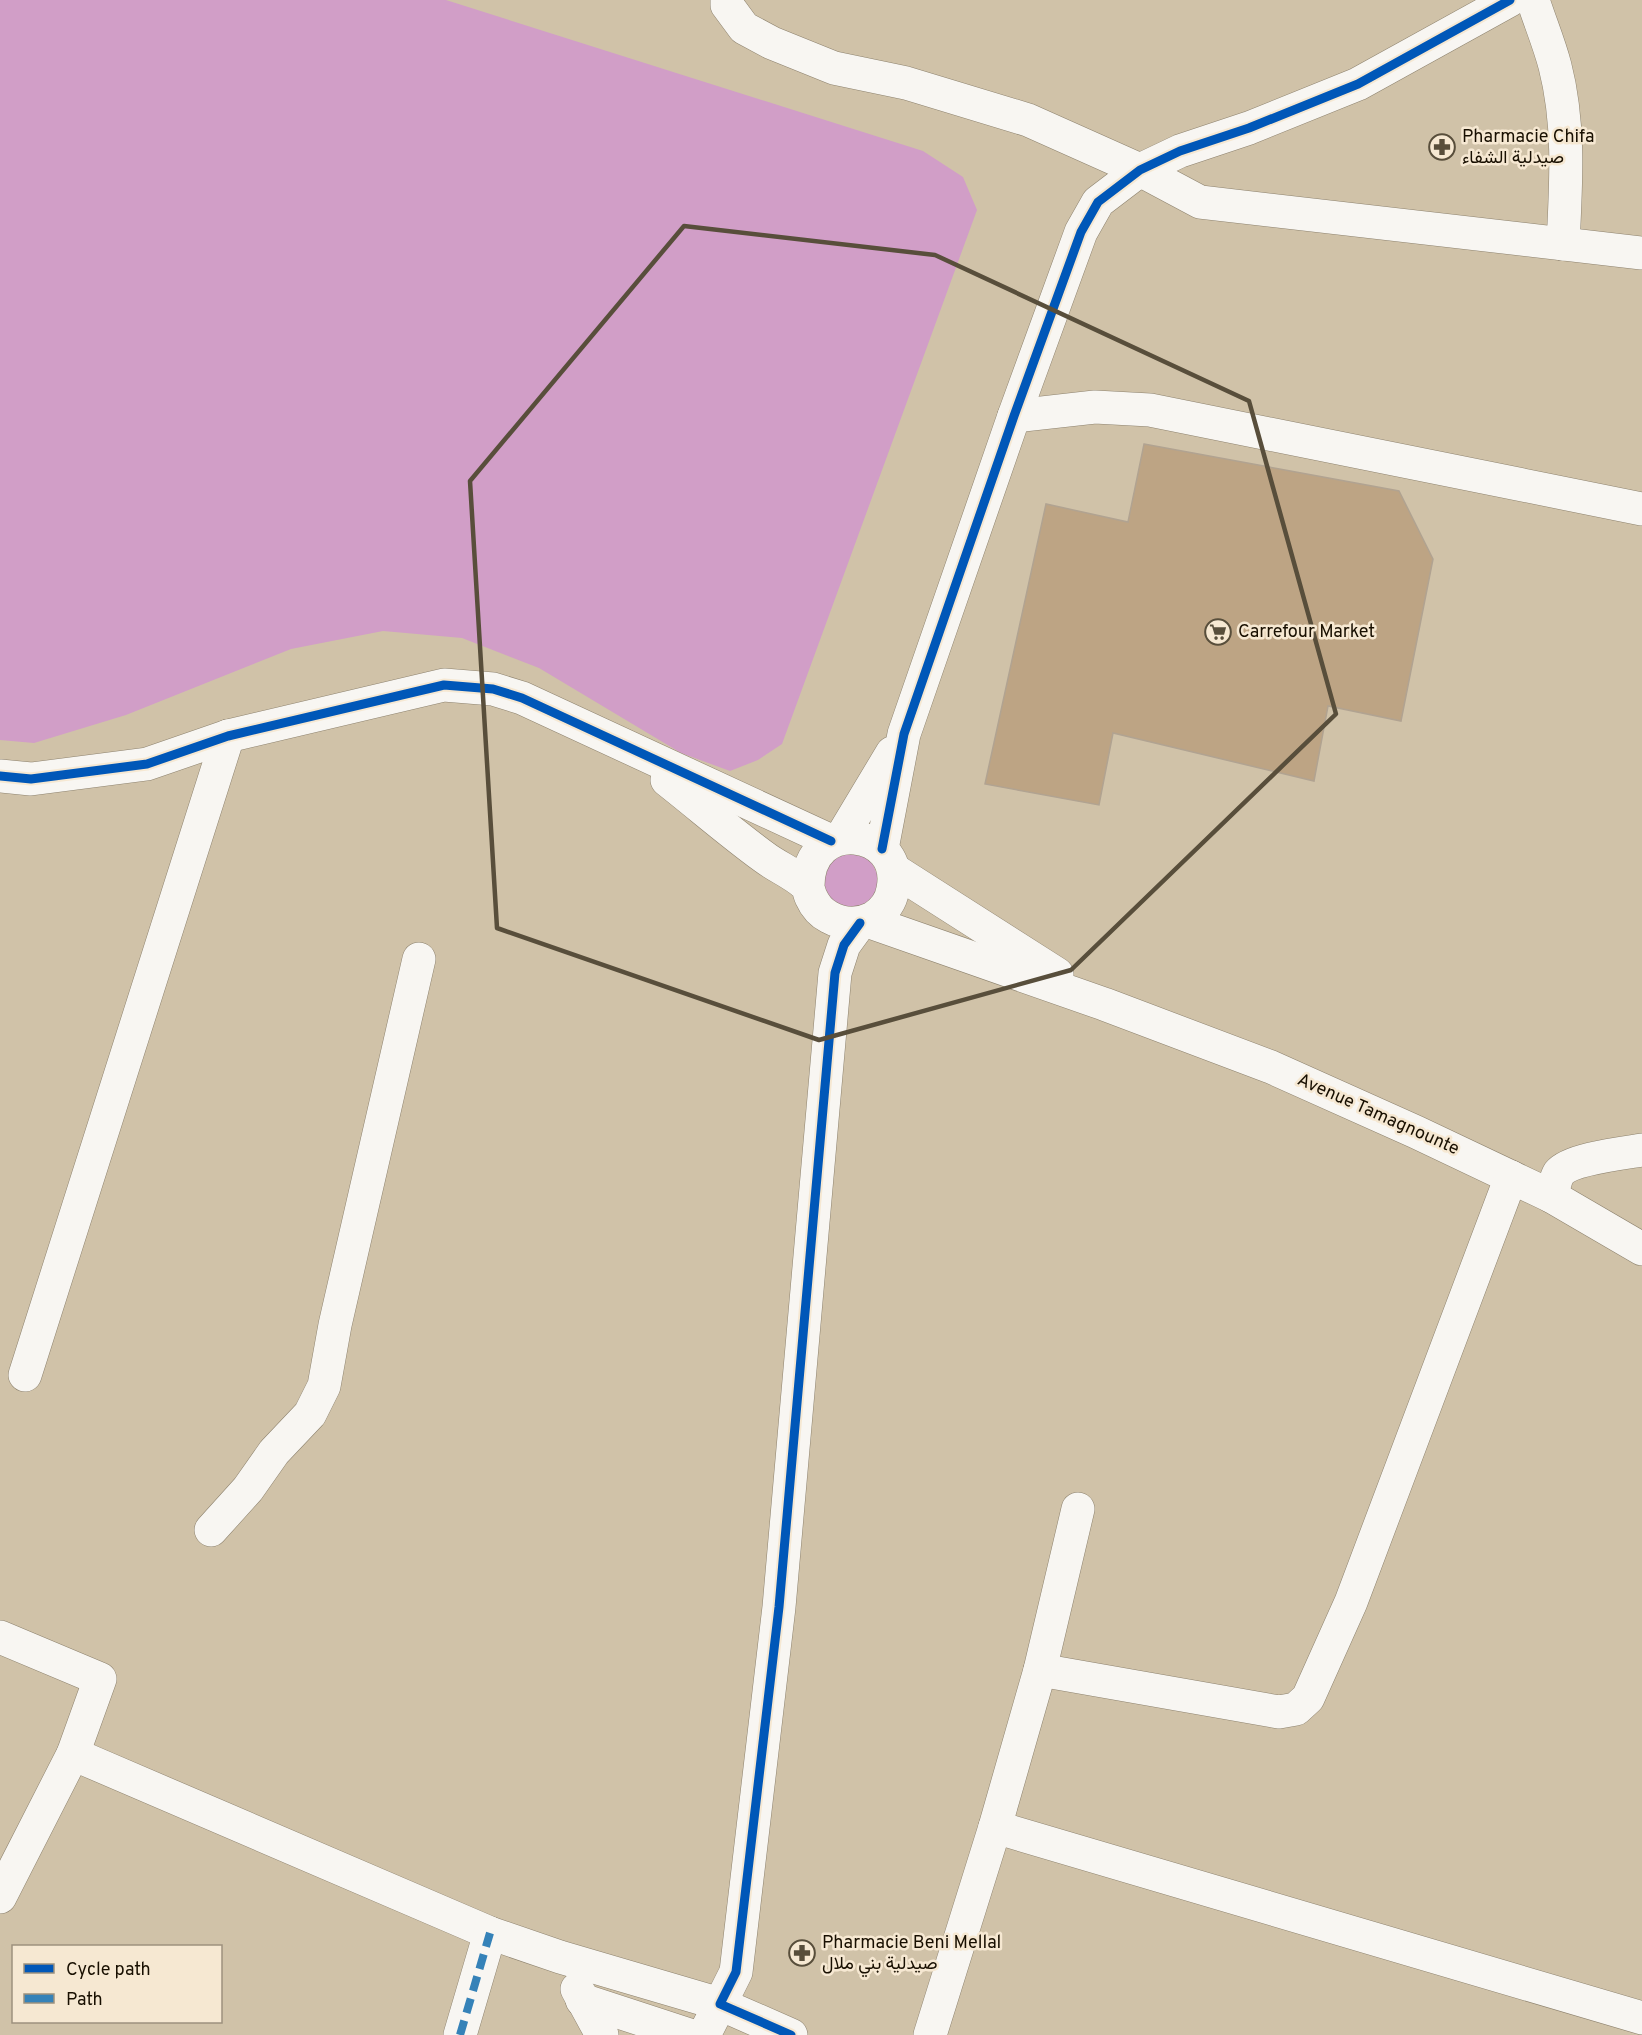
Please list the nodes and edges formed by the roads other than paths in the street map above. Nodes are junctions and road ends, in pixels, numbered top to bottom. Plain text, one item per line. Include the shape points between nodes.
1 (727, 0) edge
2 (1510, 0) edge
3 (1533, 0) edge
4 (1140, 170) junction
5 (1563, 244) junction
6 (1642, 253) edge
7 (1014, 416) junction
8 (1642, 509) edge
9 (904, 734) junction
10 (228, 736) junction
11 (628, 749) junction
12 (0, 776) edge
13 (836, 840) junction
14 (888, 860) junction
15 (816, 900) junction
16 (863, 922) junction
17 (419, 959) dead end
18 (835, 973) junction
19 (1104, 1004) junction
20 (1642, 1150) edge
21 (1511, 1177) junction
22 (1551, 1196) junction
23 (1642, 1249) edge
24 (25, 1375) dead end
25 (1078, 1509) dead end
26 (210, 1530) dead end
27 (0, 1637) edge
28 (1040, 1670) junction
29 (73, 1754) junction
30 (995, 1827) junction
31 (0, 1897) edge
32 (490, 1933) junction
33 (560, 1957) junction
34 (582, 2000) junction
35 (720, 2004) junction
36 (1642, 2018) edge
37 (460, 2035) edge
38 (602, 2035) edge
39 (688, 2035) edge
40 (704, 2035) edge
41 (791, 2035) edge
42 (930, 2035) edge

1 - 4 street via 744,28 772,43 834,68 906,83 1028,120
2 - 4 street via 1358,84
3 - 5 street via 1555,66 1565,126
4 - 5 street via 1200,202
4 - 7 street via 1098,202 1080,232
5 - 6 street
7 - 8 street via 1095,407 1150,410
7 - 9 street
9 - 13 street
9 - 14 street
10 - 11 street via 444,685 493,689 522,698
10 - 12 street via 147,764 31,779
10 - 24 street
11 - 13 street
11 - 15 street
13 - 14 street via 863,839
13 - 15 street via 816,855 810,865
14 - 16 street via 895,882 892,895 878,915
14 - 19 street, Avenue Tamagnounte
15 - 16 street via 835,921
15 - 18 street
16 - 18 street via 844,945
16 - 19 street, Avenue Tamagnounte
17 - 26 street via 324,1386 310,1414
18 - 35 street via 779,1607 736,1972
19 - 21 street, Avenue Tamagnounte via 1271,1067
20 - 22 street via 1571,1166 1560,1173
21 - 22 street, Avenue Tamagnounte
21 - 28 street via 1351,1602 1308,1698 1296,1709 1279,1712
22 - 23 street, Avenue Tamagnounte
25 - 28 street
27 - 29 street via 100,1679
28 - 30 street
29 - 31 street
29 - 32 street
30 - 36 street
30 - 42 street
32 - 33 street
32 - 37 street
33 - 34 street
33 - 35 street
34 - 38 street
34 - 39 street
35 - 40 street
35 - 41 street

